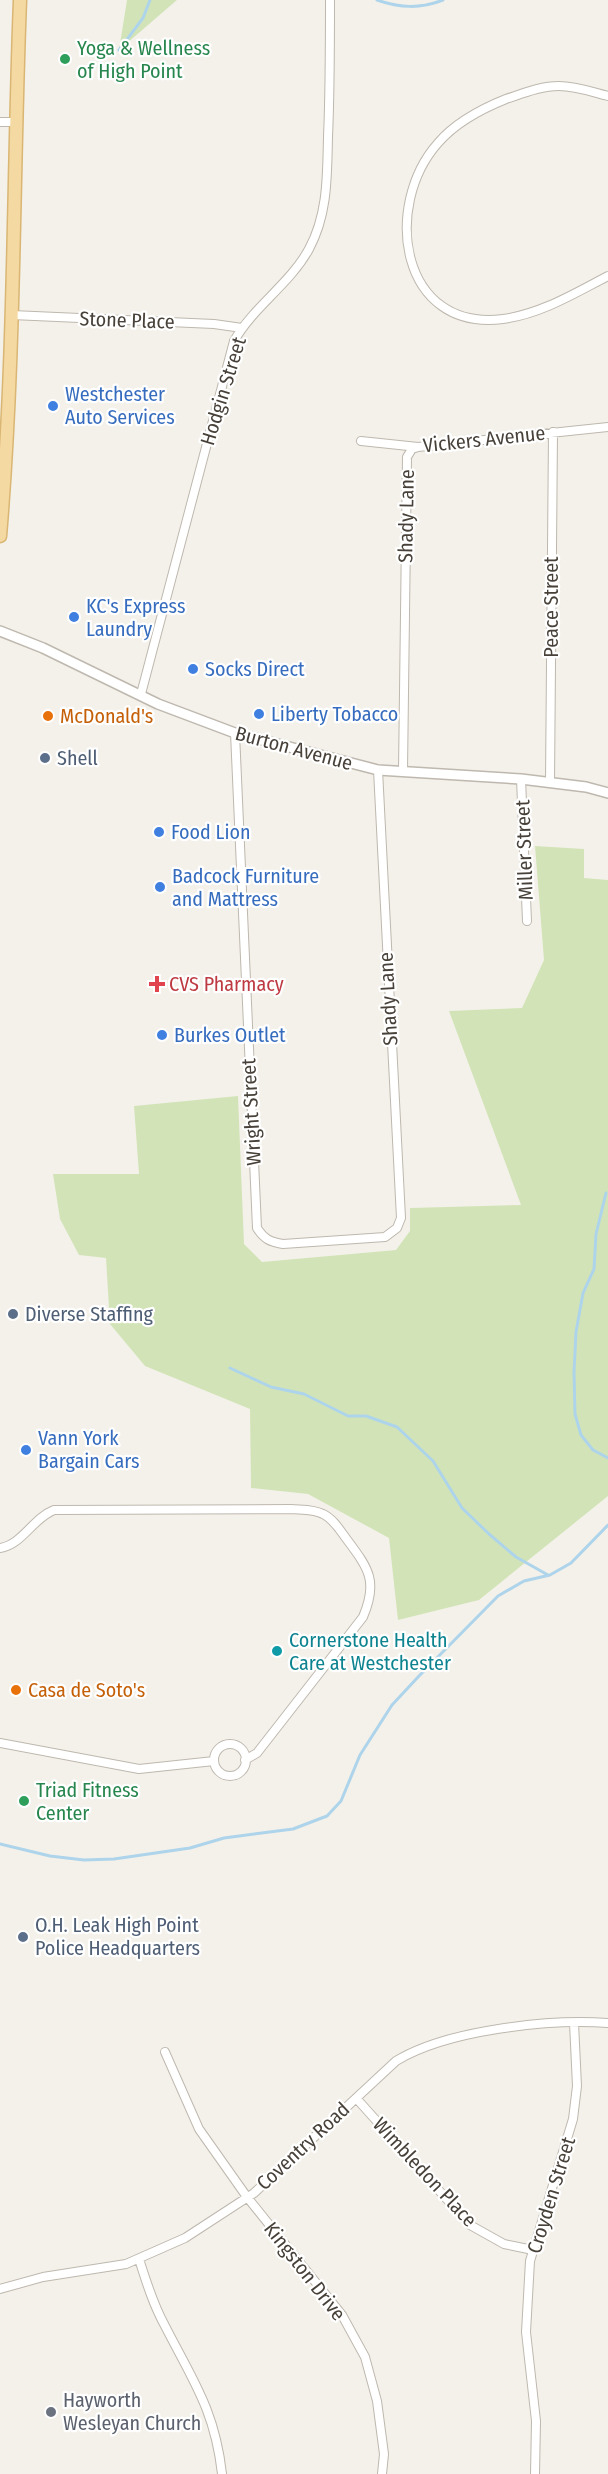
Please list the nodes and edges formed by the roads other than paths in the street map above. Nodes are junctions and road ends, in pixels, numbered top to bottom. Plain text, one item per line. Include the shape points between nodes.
1 (20, 0) edge
2 (330, 0) edge
3 (608, 96) edge
4 (0, 122) edge
5 (15, 122) junction
6 (608, 276) edge
7 (12, 315) junction
8 (242, 328) junction
9 (608, 427) edge
10 (553, 432) junction
11 (361, 441) dead end
12 (418, 447) junction
13 (0, 536) edge
14 (0, 631) edge
15 (141, 694) junction
16 (235, 734) junction
17 (378, 770) junction
18 (403, 771) junction
19 (521, 779) junction
20 (550, 782) junction
21 (608, 793) edge
22 (527, 921) dead end
23 (397, 1228) joint
24 (0, 1548) edge
25 (0, 1743) edge
26 (245, 1760) junction
27 (214, 1761) junction
28 (574, 2023) junction
29 (608, 2023) edge
30 (165, 2052) dead end
31 (356, 2098) junction
32 (247, 2197) junction
33 (533, 2250) junction
34 (139, 2259) junction
35 (0, 2289) edge
36 (222, 2474) edge
37 (382, 2474) edge
38 (535, 2474) edge

1 - 5 main road
2 - 8 street, Hodgin Street via 323,213 300,262
3 - 6 street via 574,87 545,87 494,104 469,118 437,144 416,177 405,234 421,284 444,307 461,314 503,319 557,303
4 - 5 street
5 - 7 main road
7 - 8 street, Stone Place
7 - 13 main road
8 - 15 street, Hodgin Street via 229,359
9 - 10 street, Vickers Avenue
10 - 12 street, Vickers Avenue
10 - 20 street, Peace Street
11 - 12 street, Vickers Avenue
12 - 18 street, Shady Lane via 407,457
14 - 15 street, Burton Avenue
15 - 16 street, Burton Avenue
16 - 17 street, Burton Avenue
16 - 23 street, Wright Street via 257,1228 263,1237 283,1244 385,1237
17 - 18 street, Burton Avenue
17 - 23 street, Shady Lane via 400,1218
18 - 19 street, Burton Avenue
19 - 20 street, Burton Avenue
19 - 22 street, Miller Street
20 - 21 street, Burton Avenue
24 - 26 street via 9,1547 54,1510 291,1509 326,1515 367,1569 370,1601 363,1617 274,1733 257,1753
25 - 27 street via 139,1769
26 - 27 street via 242,1770 233,1775 222,1773
26 - 27 street via 239,1747 229,1744 216,1751
28 - 29 street, Coventry Road
28 - 31 street, Coventry Road via 491,2031 436,2042 396,2061
28 - 33 street, Croyden Street via 577,2086 573,2119
30 - 32 street, Kingston Drive via 199,2129
31 - 32 street, Coventry Road
31 - 33 street, Wimbledon Place via 470,2225 504,2244
32 - 34 street, Coventry Road via 185,2238
32 - 37 street, Kingston Drive via 342,2315 365,2357 377,2401 384,2454
33 - 38 street, Croyden Street via 526,2332 536,2421
34 - 35 street, Coventry Road
34 - 36 street via 163,2323 203,2395

